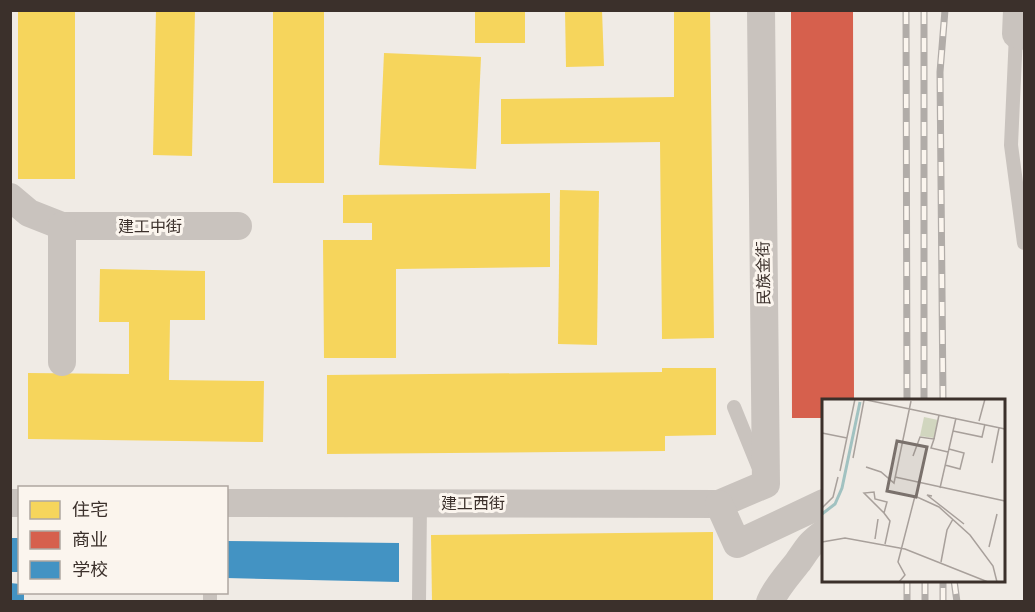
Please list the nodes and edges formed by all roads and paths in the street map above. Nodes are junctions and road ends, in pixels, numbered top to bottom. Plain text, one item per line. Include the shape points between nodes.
1 (761, 10) edge
2 (1019, 27) edge
3 (10, 197) edge
4 (62, 226) junction
5 (238, 226) dead end
6 (1024, 243) edge
7 (62, 362) dead end
8 (734, 407) dead end
9 (766, 484) junction
10 (228, 503) edge
11 (420, 503) junction
12 (718, 504) junction
13 (822, 504) edge
14 (822, 535) edge
15 (419, 602) edge
16 (770, 602) edge

1 - 9 street, 民族金街
2 - 6 lane via 1011,145
3 - 4 street, 建工中街 via 29,213
4 - 5 street, 建工中街
4 - 7 street
8 - 9 lane
9 - 12 street
10 - 11 street, 建工西街
11 - 12 street, 建工西街
11 - 15 lane
12 - 13 street via 737,544
14 - 16 street via 810,543

